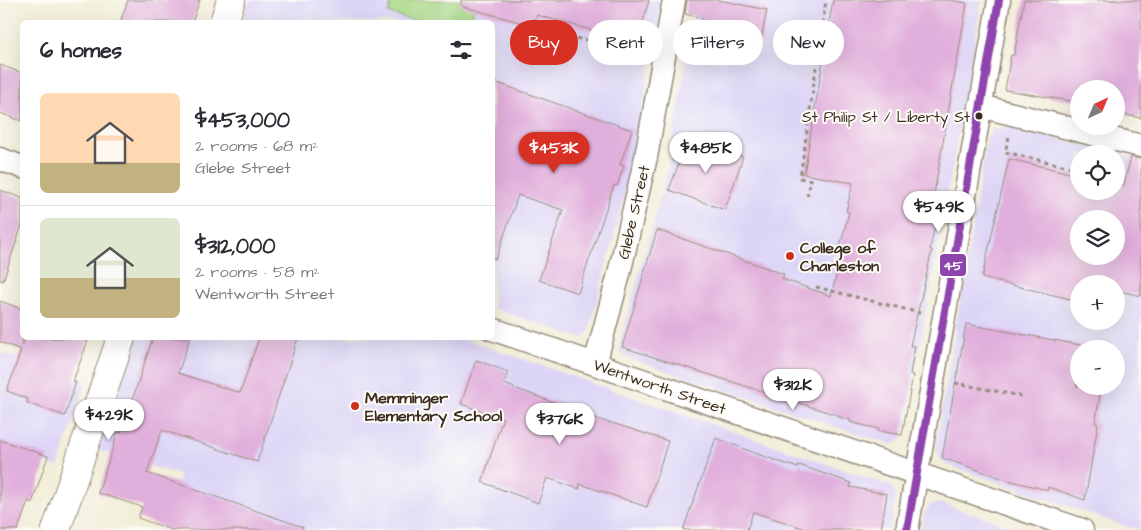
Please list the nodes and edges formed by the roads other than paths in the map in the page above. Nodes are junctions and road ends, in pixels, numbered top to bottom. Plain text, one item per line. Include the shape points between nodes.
1 (231, 0) edge
2 (674, 0) edge
3 (999, 0) edge
4 (225, 20) edge
5 (980, 106) junction
6 (1141, 146) edge
7 (0, 159) edge
8 (20, 166) edge
9 (495, 330) edge
10 (120, 340) edge
11 (595, 364) junction
12 (916, 473) junction
13 (56, 530) edge
14 (907, 530) edge
15 (1082, 530) edge

1 - 4 street
2 - 11 street, Glebe Street via 646,157
3 - 5 street
5 - 6 street
5 - 12 street
7 - 8 street
9 - 11 street, Wentworth Street
10 - 13 street
11 - 12 street, Wentworth Street
12 - 14 street
12 - 15 street, Wentworth Street

